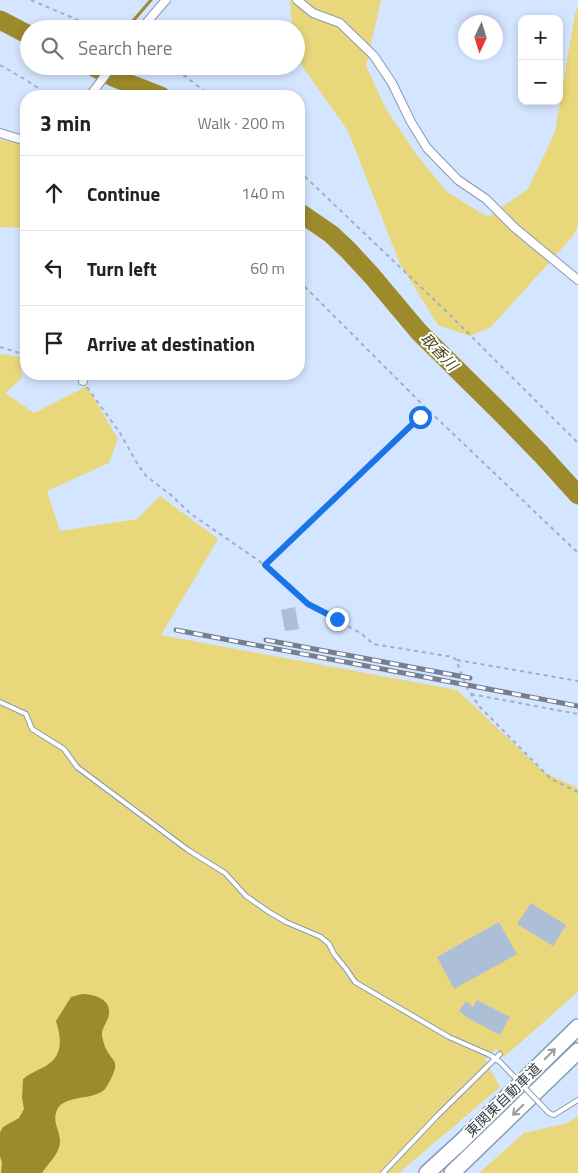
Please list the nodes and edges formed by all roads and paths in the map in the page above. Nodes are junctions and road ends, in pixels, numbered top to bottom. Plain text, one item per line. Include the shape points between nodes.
1 (31, 0) edge
2 (166, 0) edge
3 (297, 0) edge
4 (78, 20) edge
5 (149, 20) edge
6 (0, 65) edge
7 (105, 75) edge
8 (183, 75) edge
9 (41, 90) edge
10 (94, 90) edge
11 (204, 90) edge
12 (0, 132) edge
13 (20, 140) edge
14 (305, 178) edge
15 (578, 280) edge
16 (305, 287) edge
17 (0, 346) edge
18 (20, 353) edge
19 (86, 380) edge
20 (420, 417) dead end
21 (578, 443) edge
22 (578, 553) edge
23 (265, 565) junction
24 (456, 660) junction
25 (578, 681) edge
26 (471, 694) junction
27 (0, 702) edge
28 (578, 714) edge
29 (578, 792) edge
30 (578, 1027) edge
31 (578, 1052) edge
32 (500, 1054) dead end
33 (495, 1058) junction
34 (578, 1100) edge
35 (383, 1173) edge
36 (427, 1173) edge
37 (452, 1173) edge

1 - 4 path
2 - 5 street
3 - 15 street via 313,13 340,23 374,56 427,148 458,180 486,199 515,228
6 - 9 path
7 - 10 street
8 - 11 path
12 - 13 street
14 - 21 path via 446,311
16 - 22 path
17 - 18 path
19 - 23 path via 146,476 191,514
20 - 23 path
23 - 24 path via 308,604 362,634 373,644 453,656
24 - 25 path
24 - 26 path
26 - 28 path
26 - 29 path via 550,779
27 - 33 lane via 26,714 32,730 64,749 77,767 224,873 246,896 286,922 321,937 355,982 449,1037
36 -> 30 highway, 東関東自動車道
31 -> 37 highway, 東関東自動車道
32 - 33 lane
33 - 34 lane, bridge via 551,1114
33 - 35 lane

